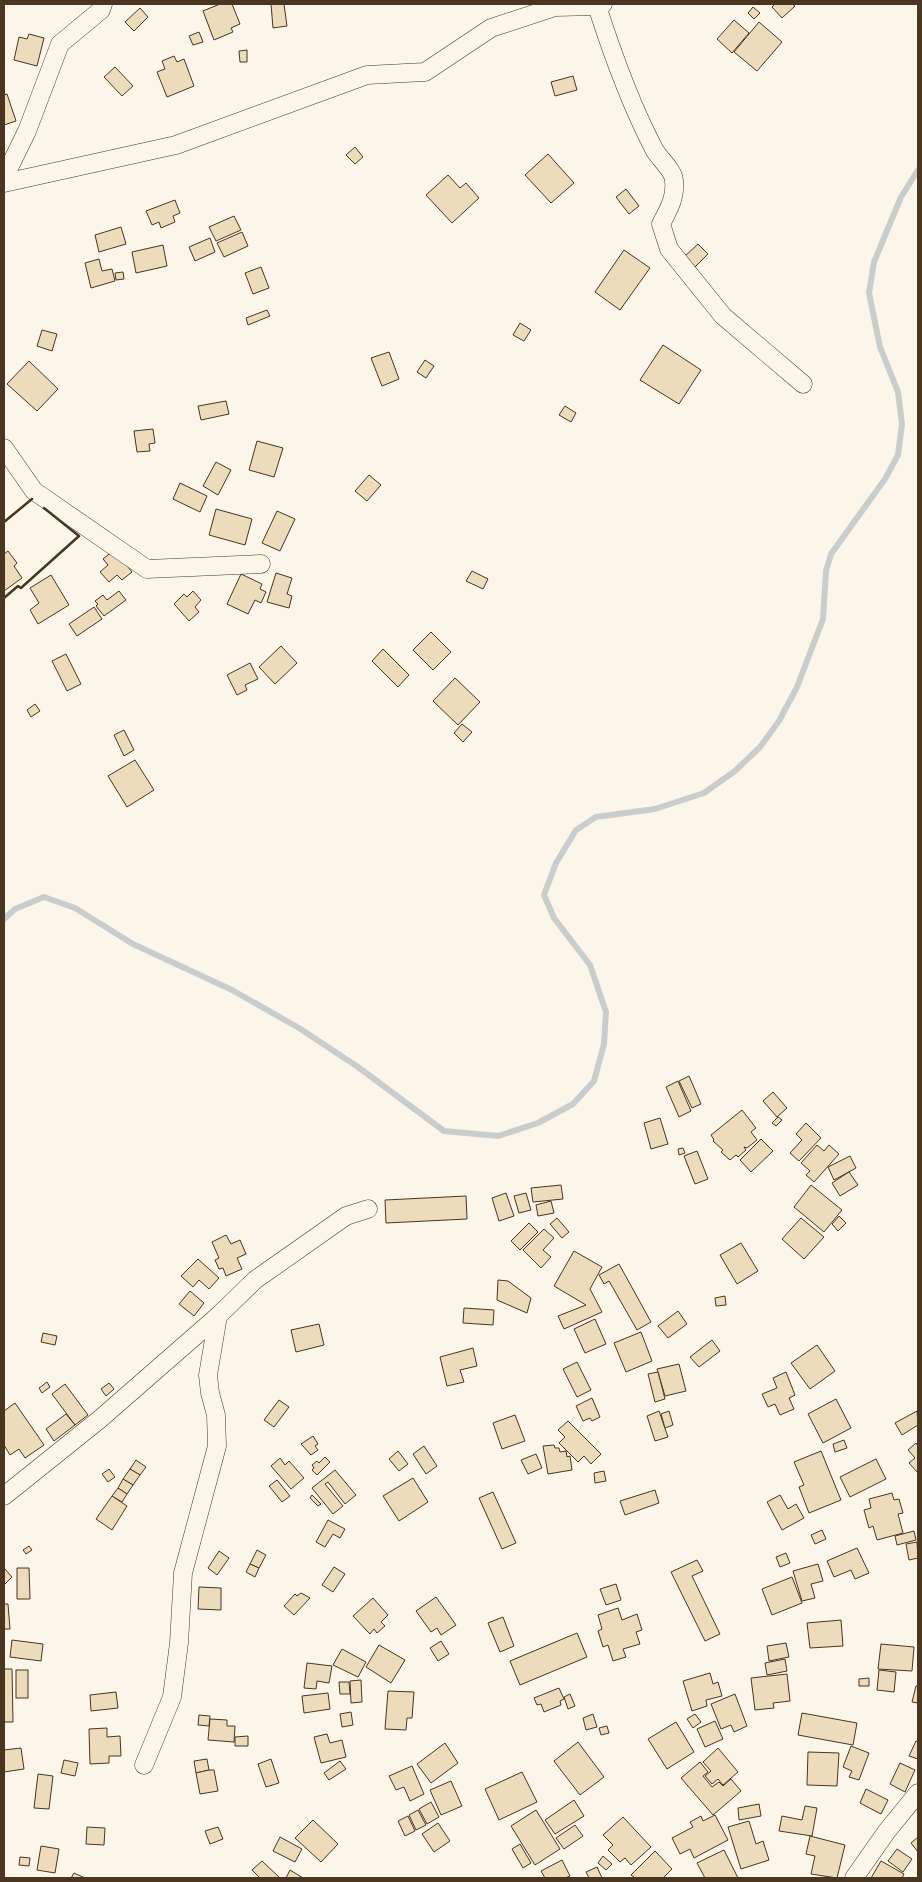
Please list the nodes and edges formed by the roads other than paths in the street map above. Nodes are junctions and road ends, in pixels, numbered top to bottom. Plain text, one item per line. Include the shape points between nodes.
1 (103, 4) edge
2 (596, 5) edge
3 (4, 178) edge
4 (4, 183) edge
5 (803, 384) dead end
6 (4, 448) edge
7 (262, 564) dead end
8 (368, 1208) dead end
9 (218, 1316) junction
10 (4, 1496) edge
11 (144, 1765) dead end
12 (918, 1793) edge
13 (854, 1878) edge

1 - 3 street via 101,10 60,44 28,131
2 - 4 street via 556,7 491,28 426,72 367,75 176,145
2 - 5 street via 635,114 674,178 674,198 661,224 669,249 723,316
6 - 7 street via 34,491 147,569
8 - 9 street via 346,1216 256,1280
9 - 10 street via 100,1419
9 - 11 street via 208,1374 216,1415 217,1446 183,1573 172,1697
12 - 13 street via 886,1831

